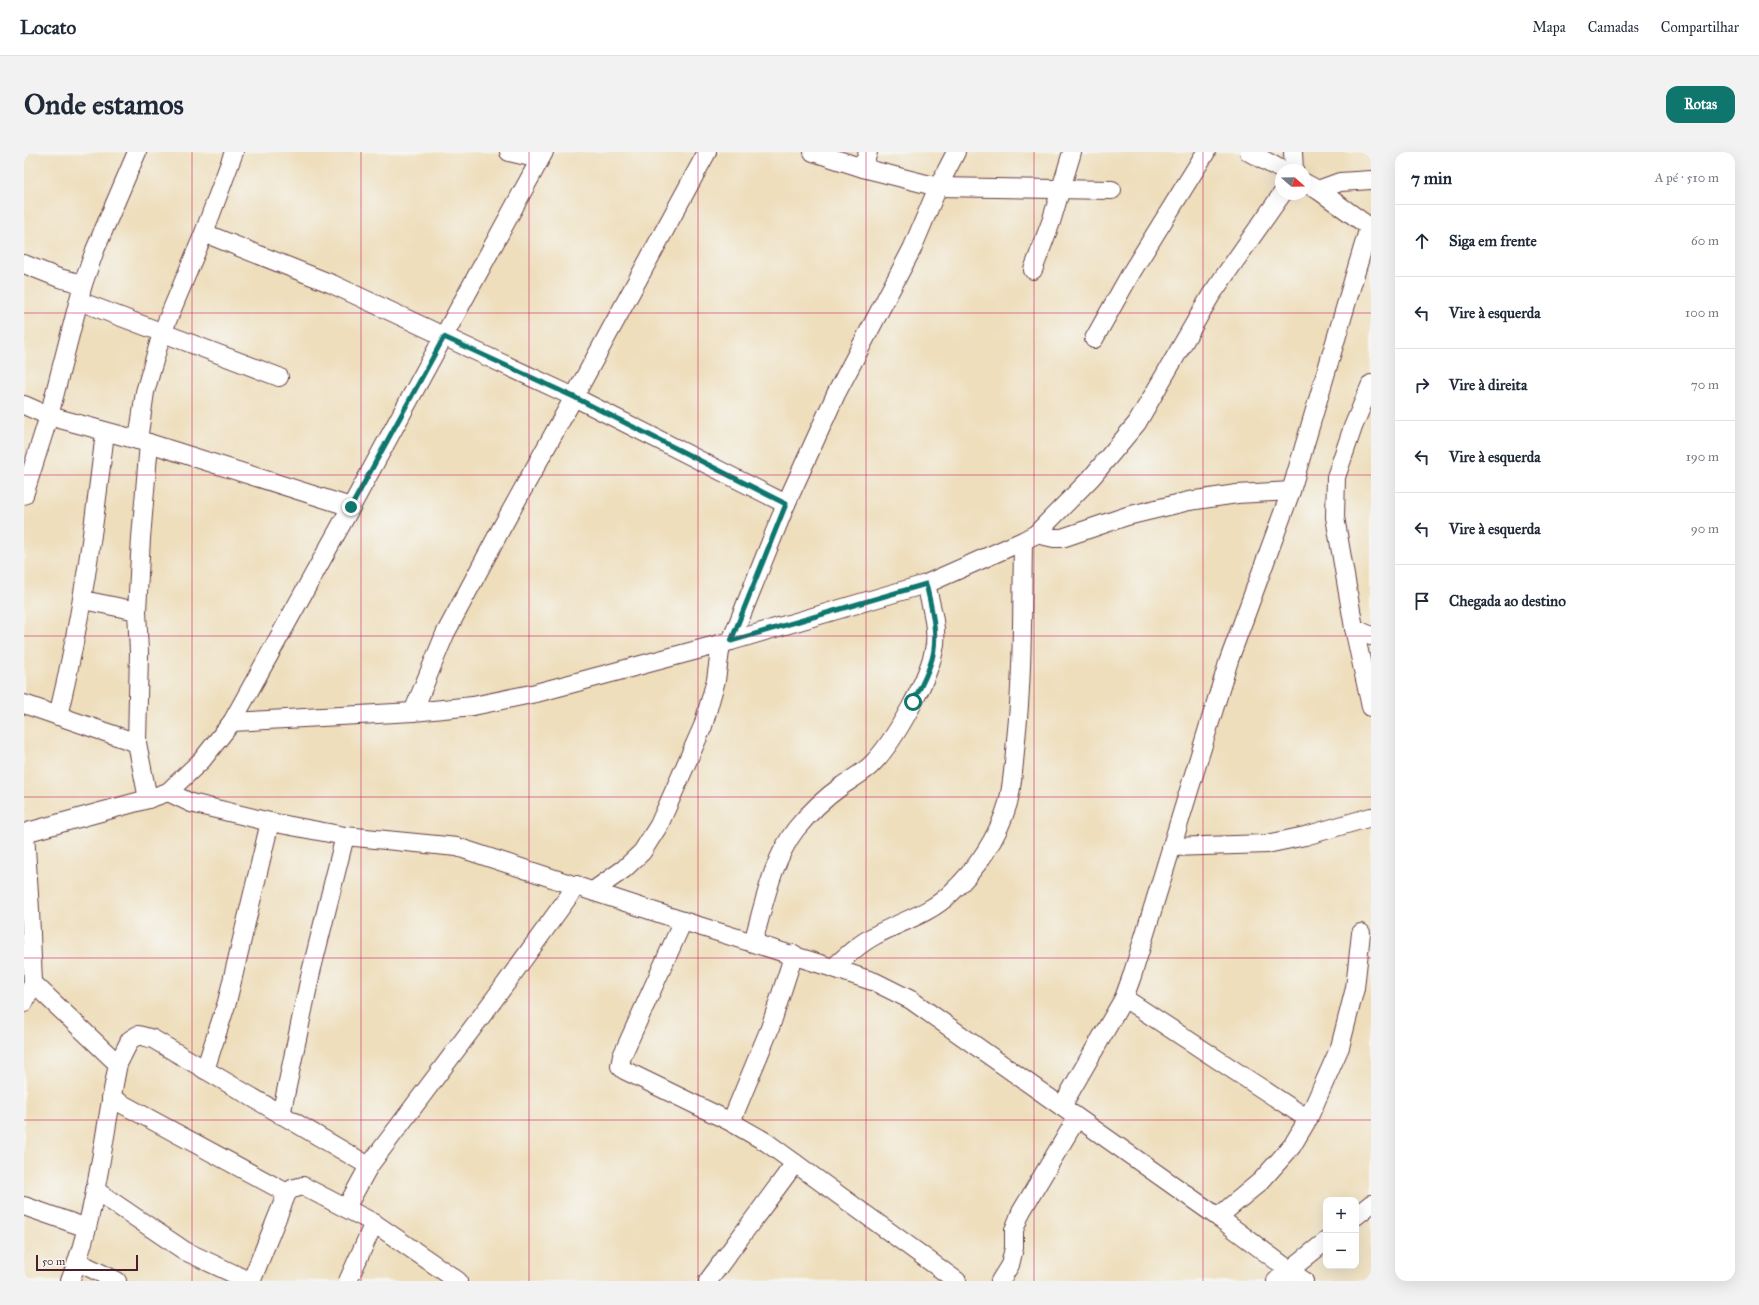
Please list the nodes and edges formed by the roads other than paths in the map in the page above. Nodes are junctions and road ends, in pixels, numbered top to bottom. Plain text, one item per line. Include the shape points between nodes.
1 (137, 152) edge
2 (234, 152) edge
3 (509, 152) edge
4 (703, 152) edge
5 (707, 152) edge
6 (813, 152) edge
7 (956, 152) edge
8 (1072, 152) edge
9 (1206, 152) edge
10 (1249, 152) edge
11 (1293, 152) edge
12 (542, 156) edge
13 (865, 160) edge
14 (1294, 164) edge
15 (1275, 166) edge
16 (1371, 180) edge
17 (1312, 186) edge
18 (938, 187) junction
19 (1060, 189) junction
20 (1112, 190) dead end
21 (1278, 200) edge
22 (1370, 227) edge
23 (204, 233) junction
24 (24, 264) edge
25 (1033, 270) dead end
26 (81, 293) junction
27 (162, 333) junction
28 (444, 337) junction
29 (1094, 339) dead end
30 (279, 376) dead end
31 (1371, 384) edge
32 (574, 397) junction
33 (24, 405) edge
34 (49, 416) junction
35 (105, 432) junction
36 (144, 441) junction
37 (1291, 491) junction
38 (24, 495) edge
39 (786, 504) junction
40 (351, 507) junction
41 (1030, 538) junction
42 (926, 584) junction
43 (83, 600) junction
44 (137, 611) junction
45 (1354, 628) junction
46 (1371, 636) edge
47 (726, 642) junction
48 (24, 704) edge
49 (1371, 707) edge
50 (413, 712) junction
51 (58, 716) junction
52 (232, 722) junction
53 (137, 743) junction
54 (168, 792) junction
55 (148, 800) junction
56 (1371, 817) edge
57 (270, 822) junction
58 (24, 833) edge
59 (345, 836) junction
60 (1171, 847) junction
61 (585, 888) junction
62 (683, 921) junction
63 (1361, 933) dead end
64 (753, 942) junction
65 (794, 954) junction
66 (833, 968) junction
67 (33, 984) junction
68 (1124, 998) junction
69 (24, 1003) edge
70 (118, 1064) junction
71 (205, 1070) junction
72 (111, 1098) junction
73 (1062, 1106) junction
74 (281, 1115) junction
75 (1077, 1118) junction
76 (1308, 1119) junction
77 (731, 1122) junction
78 (795, 1163) junction
79 (369, 1166) junction
80 (94, 1190) junction
81 (287, 1193) junction
82 (1371, 1204) edge
83 (24, 1206) edge
84 (346, 1208) junction
85 (1359, 1214) edge
86 (1218, 1217) junction
87 (374, 1223) junction
88 (87, 1228) junction
89 (1323, 1244) edge
90 (78, 1262) junction
91 (1290, 1278) edge
92 (954, 1280) edge
93 (70, 1281) edge
94 (117, 1281) edge
95 (348, 1281) edge
96 (458, 1281) edge
97 (708, 1281) edge
98 (1000, 1281) edge

1 - 26 street via 95,250
2 - 23 street
3 - 12 street
4 - 5 street
5 - 32 street
6 - 13 street
7 - 18 street
8 - 19 street
9 - 29 street via 1131,273
10 - 15 street
11 - 14 street
12 - 28 street
13 - 18 street
16 - 17 street
17 - 22 street
18 - 19 street
18 - 39 street via 912,249 836,394
19 - 20 street
19 - 25 street
21 - 41 street via 1211,295 1137,423 1091,478
22 - 37 street
23 - 27 street
23 - 28 street via 332,284
24 - 26 street via 59,278
26 - 27 street
26 - 34 street
27 - 30 street
27 - 36 street via 145,392
28 - 32 street
28 - 40 street
31 - 45 street via 1336,477 1334,517
32 - 39 street
32 - 50 street via 445,634
33 - 34 street
34 - 35 street
34 - 38 street
35 - 36 street
35 - 43 street
36 - 40 street
36 - 44 street
37 - 41 street via 1237,494 1189,501 1127,516 1062,538
37 - 60 street via 1229,660
39 - 47 street
40 - 52 street
41 - 42 street
41 - 66 street via 1012,785 1008,804 995,836 977,865 950,895 924,913 874,936
42 - 47 street
42 - 64 street via 935,642 931,664 913,702 893,737 870,765 841,786 796,829 776,867
43 - 44 street
43 - 51 street
44 - 53 street
45 - 46 street
45 - 49 street
47 - 50 street via 536,693 473,706
47 - 61 street via 703,726 659,825 642,852 624,869
48 - 51 street
50 - 52 street
51 - 53 street
52 - 54 street via 202,760
53 - 55 street
54 - 55 street
54 - 57 street via 191,803
55 - 58 street
56 - 60 street via 1267,844
57 - 59 street
57 - 71 street via 227,1002
58 - 67 street
59 - 61 street via 457,847
59 - 74 street via 311,972
60 - 68 street via 1147,931
61 - 62 street
61 - 79 street via 491,1004
62 - 64 street
62 - 77 street via 622,1056 620,1066
63 - 76 street via 1355,988 1340,1047
64 - 65 street
65 - 66 street
65 - 77 street via 770,1028
66 - 73 street via 875,982 911,1000
67 - 69 street
67 - 70 street
68 - 73 street
68 - 76 street
70 - 71 street via 130,1040 138,1035 152,1039
70 - 72 street
71 - 74 street
72 - 80 street
72 - 81 street
73 - 75 street
74 - 79 street
75 - 86 street
75 - 98 street via 1021,1212 1014,1230 1014,1248 1010,1264
76 - 86 street via 1292,1146 1261,1181
77 - 78 street via 766,1142
78 - 92 street
78 - 97 street
79 - 84 street
80 - 81 street via 185,1251 249,1281 253,1278
80 - 88 street
81 - 84 street via 303,1186
82 - 85 street
83 - 88 street
84 - 87 street
86 - 91 street
87 - 95 street
87 - 96 street
88 - 90 street
89 - 91 street
90 - 93 street
90 - 94 street

